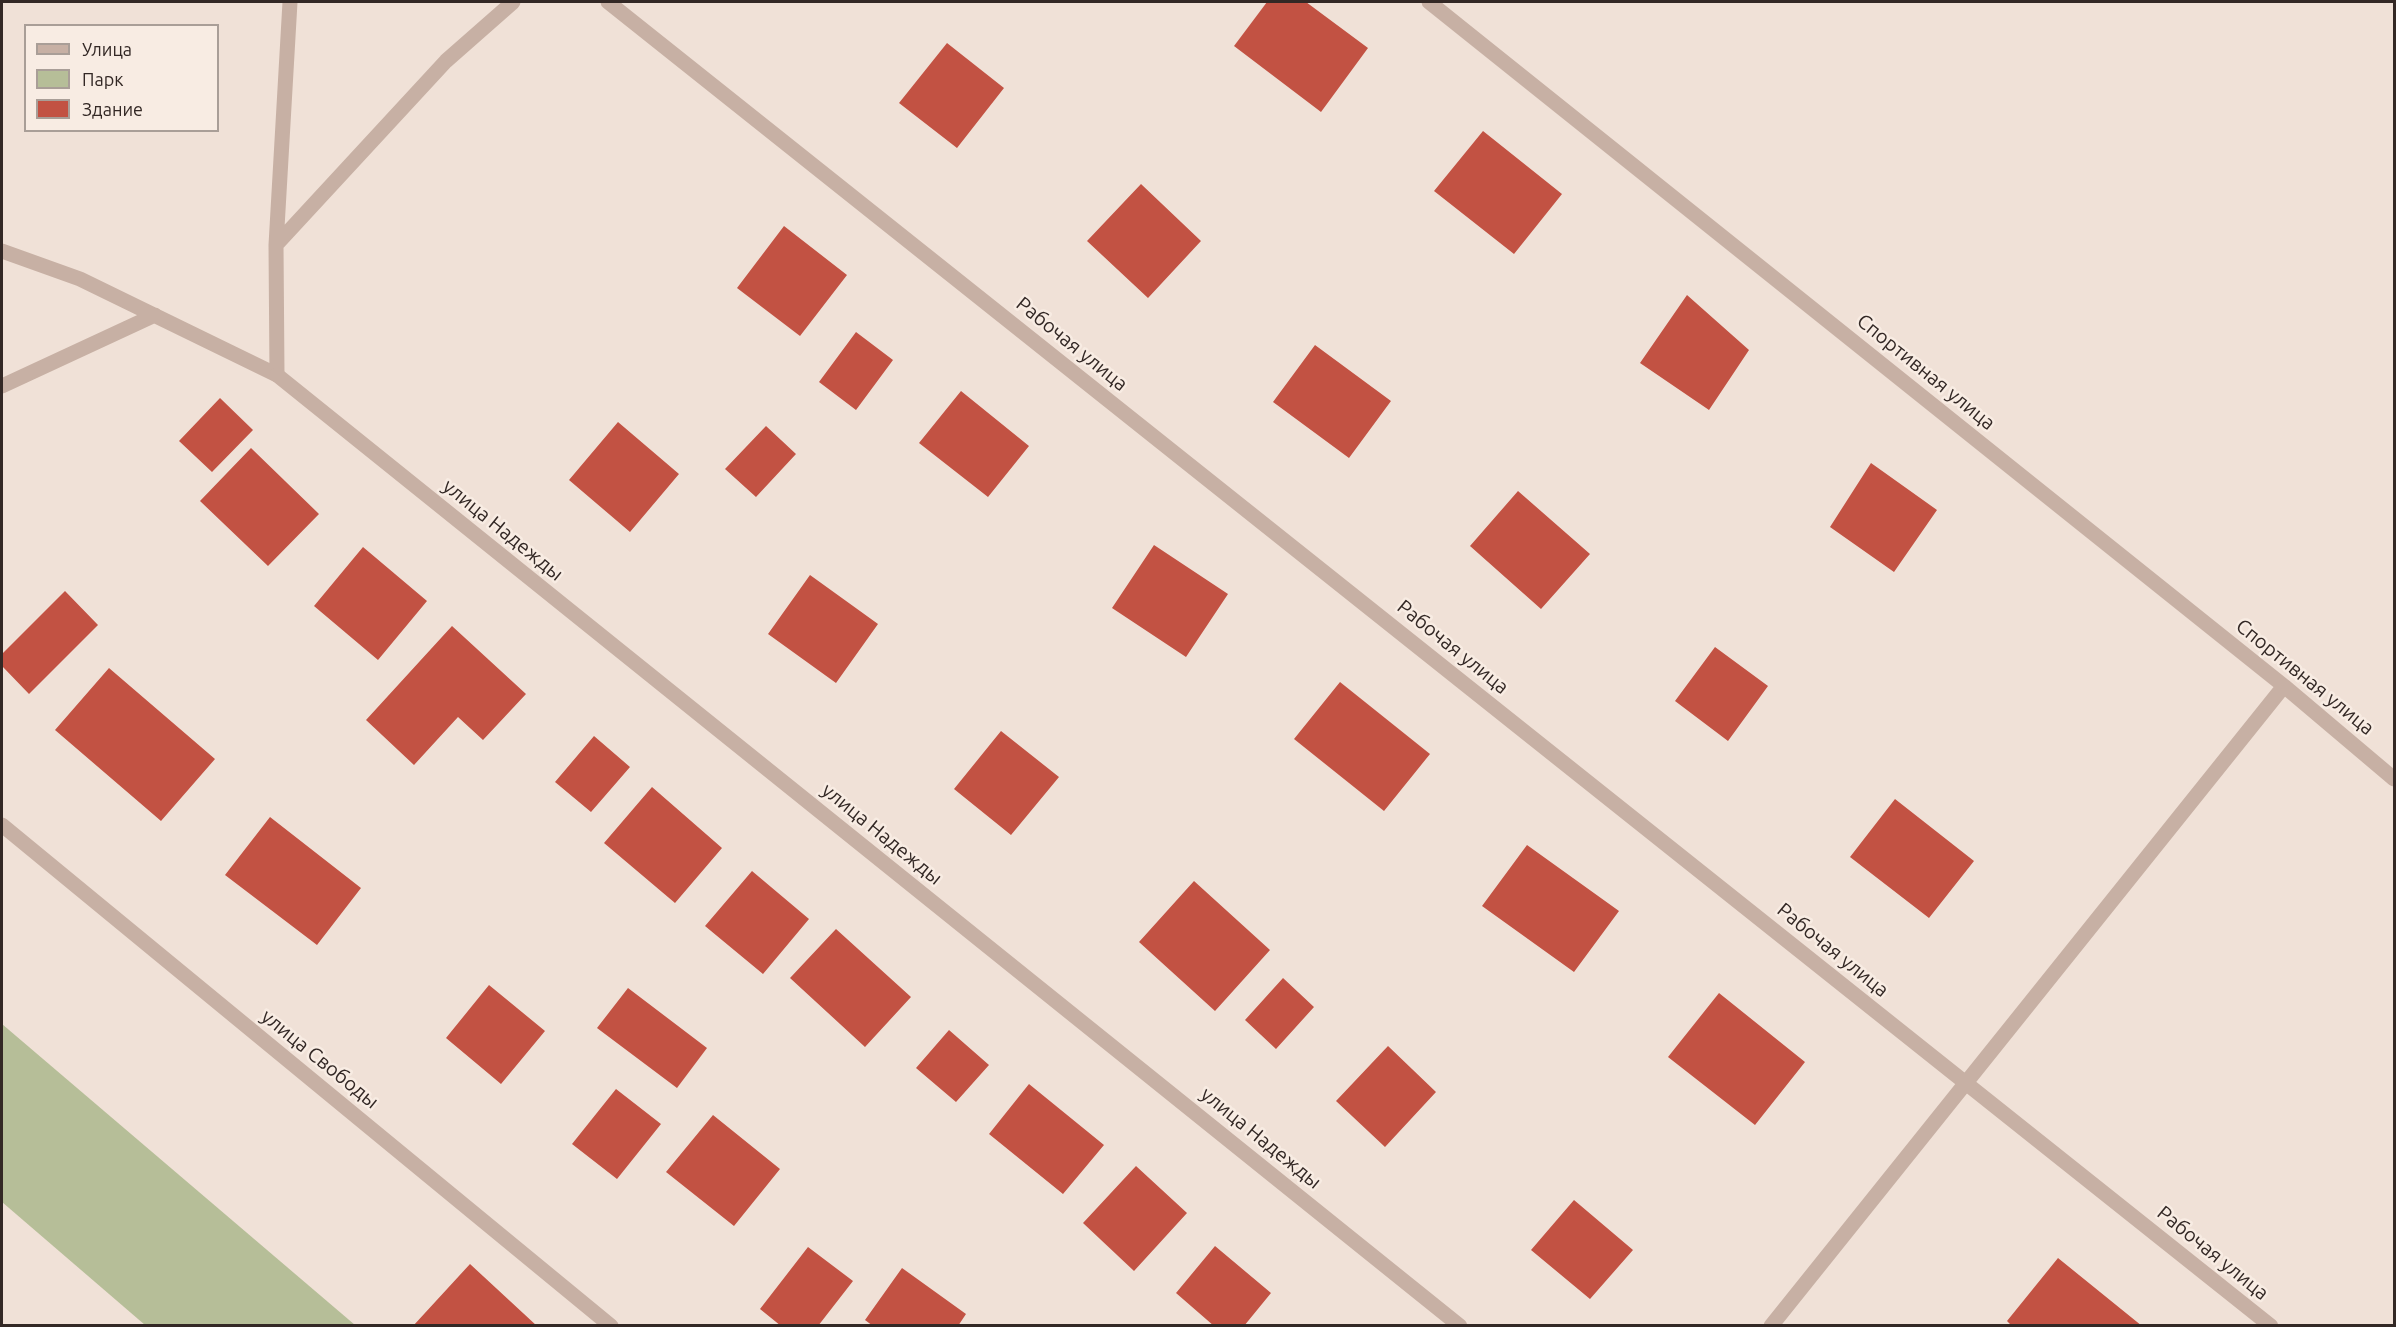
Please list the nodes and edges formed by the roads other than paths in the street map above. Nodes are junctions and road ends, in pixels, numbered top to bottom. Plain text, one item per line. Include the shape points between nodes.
1 (290, 2) edge
2 (513, 2) edge
3 (608, 2) edge
4 (1430, 2) edge
5 (276, 245) junction
6 (2, 251) edge
7 (155, 315) junction
8 (277, 375) junction
9 (2, 386) edge
10 (2284, 686) junction
11 (2394, 779) edge
12 (2, 825) edge
13 (1966, 1083) junction
14 (611, 1326) edge
15 (1460, 1326) edge
16 (1771, 1326) edge
17 (2271, 1326) edge

1 - 5 street
2 - 5 street via 446,61
3 - 13 street, Рабочая улица
4 - 10 street, Спортивная улица
5 - 8 street
6 - 7 street, улица Надежды via 80,279
7 - 8 street, улица Надежды
7 - 9 street
8 - 15 street, улица Надежды
10 - 11 street, Спортивная улица
10 - 13 street
12 - 14 street, улица Свободы
13 - 16 street
13 - 17 street, Рабочая улица

